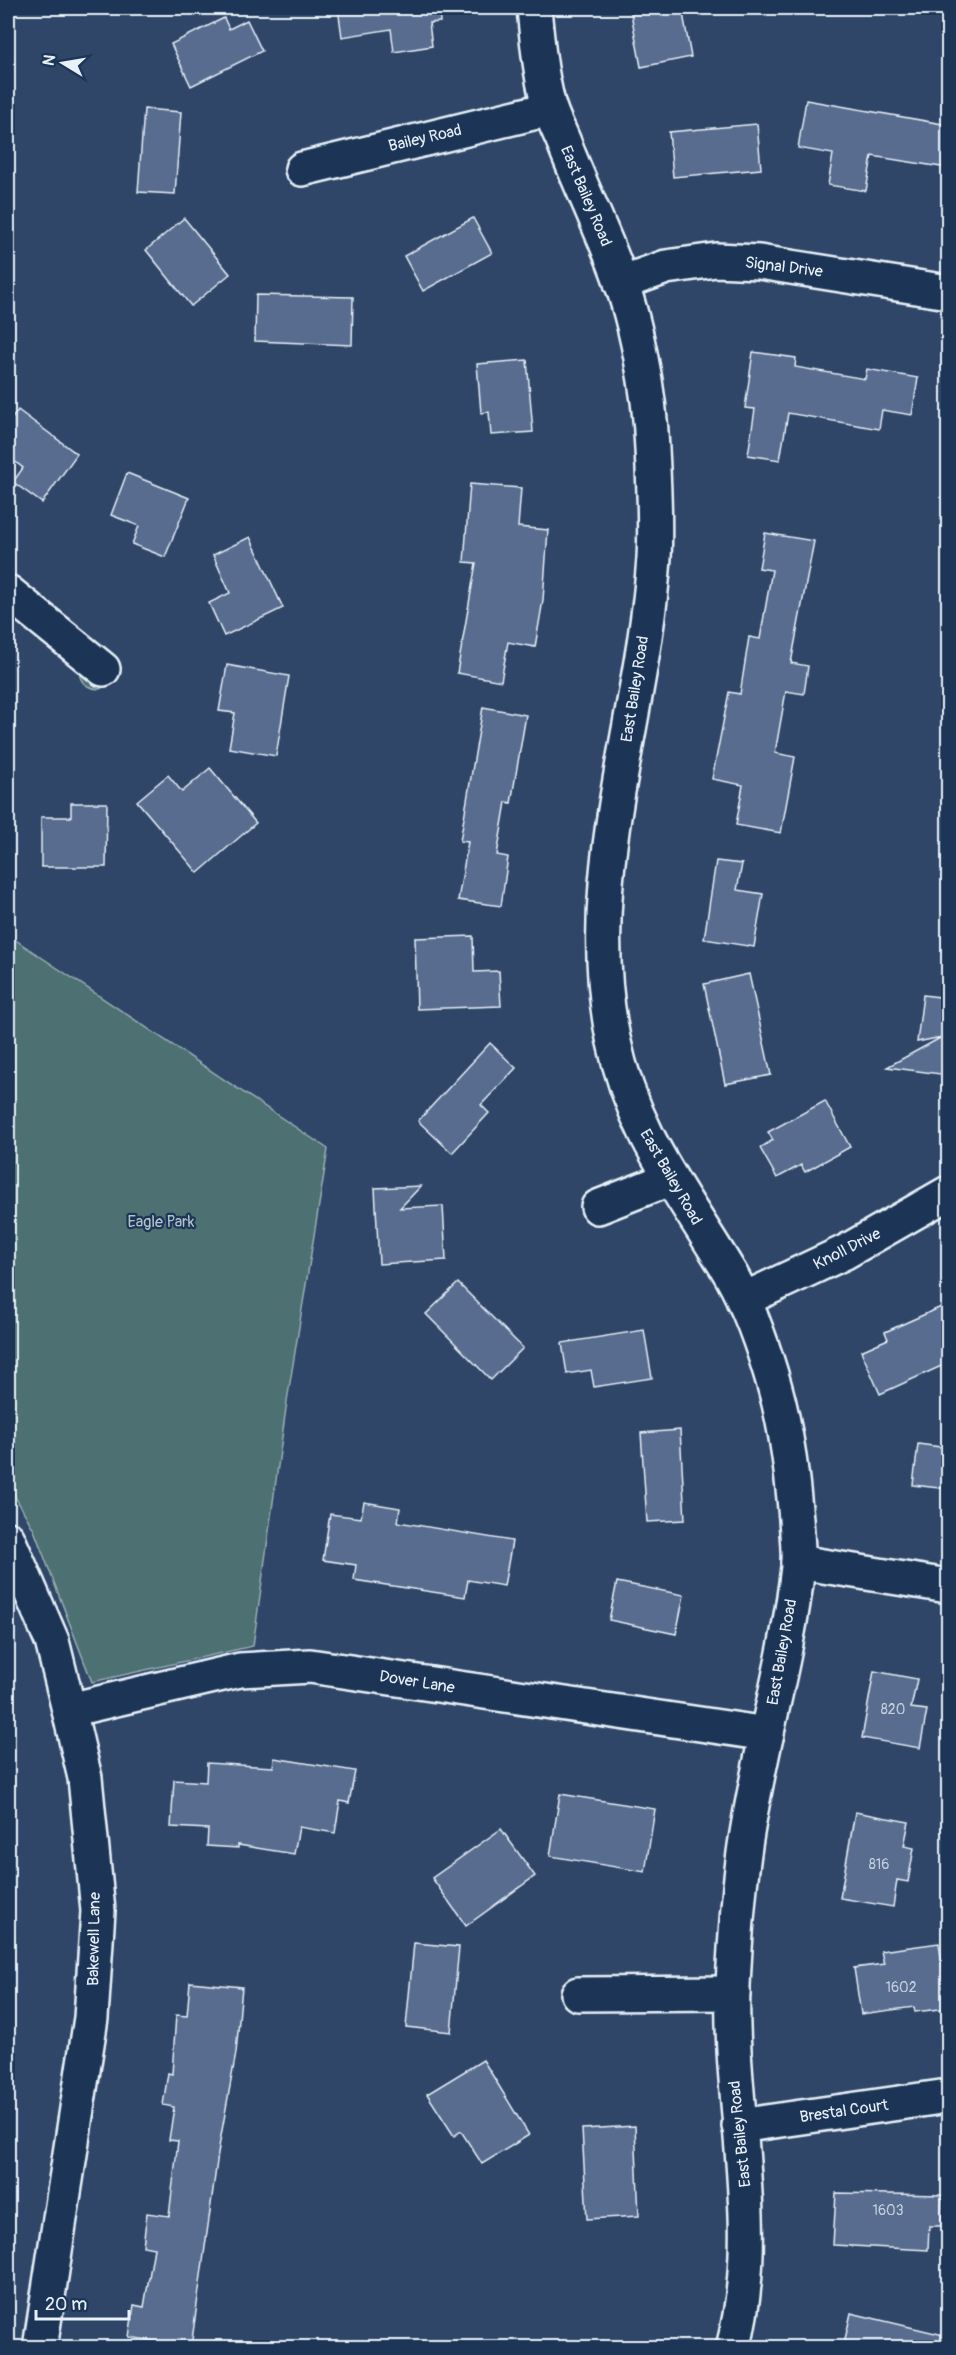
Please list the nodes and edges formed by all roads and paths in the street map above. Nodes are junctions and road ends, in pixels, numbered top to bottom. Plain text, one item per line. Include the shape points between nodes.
1 (534, 8) edge
2 (549, 109) junction
3 (302, 169) dead end
4 (621, 283) junction
5 (948, 292) edge
6 (8, 592) edge
7 (103, 669) dead end
8 (669, 1179) junction
9 (948, 1193) edge
10 (598, 1207) dead end
11 (743, 1300) junction
12 (8, 1539) edge
13 (798, 1562) junction
14 (948, 1586) edge
15 (69, 1710) junction
16 (767, 1734) junction
17 (733, 1993) junction
18 (578, 1994) dead end
19 (948, 2096) edge
20 (739, 2126) junction
21 (40, 2348) edge
22 (733, 2348) edge

1 - 2 street, East Bailey Road
2 - 3 street, Bailey Road
2 - 4 street, East Bailey Road
4 - 5 street, Signal Drive via 672,266 737,261
4 - 8 street, East Bailey Road via 633,317 652,437 655,511 648,607 611,844 603,923 604,977 614,1040 631,1099
6 - 7 street
8 - 10 street
8 - 11 street, East Bailey Road
9 - 11 street, Knoll Drive via 845,1251
11 - 13 street, East Bailey Road via 755,1327 786,1432
12 - 15 street, Bakewell Lane via 52,1641
13 - 14 street
13 - 16 street, East Bailey Road
15 - 16 street, Dover Lane via 240,1670 310,1665
15 - 21 street, Bakewell Lane via 85,1778 98,1911 91,2018
16 - 17 street, East Bailey Road via 745,1850
17 - 18 street
17 - 20 street, East Bailey Road
19 - 20 street, Brestal Court
20 - 22 street, East Bailey Road via 747,2191 748,2261

